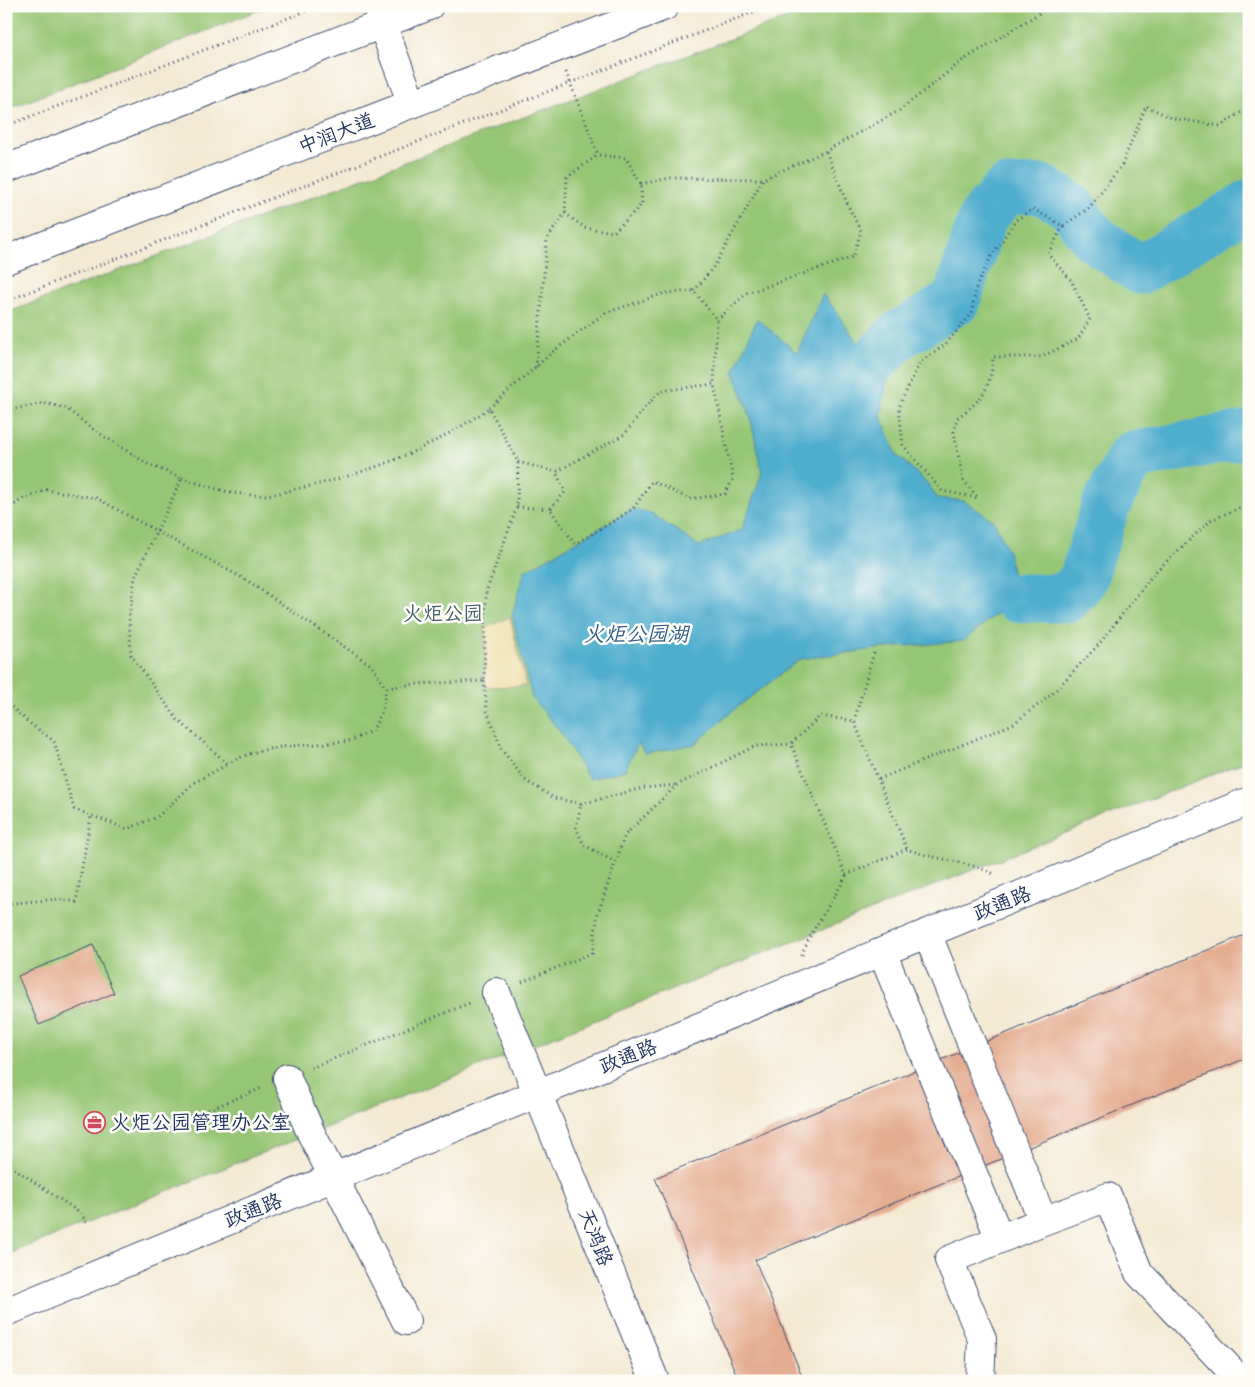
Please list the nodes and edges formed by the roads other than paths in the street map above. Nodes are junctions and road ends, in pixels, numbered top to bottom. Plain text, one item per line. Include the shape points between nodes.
1 (429, 6) edge
2 (665, 6) edge
3 (382, 24) junction
4 (412, 104) junction
5 (6, 169) edge
6 (6, 260) edge
7 (1249, 801) edge
8 (927, 934) junction
9 (882, 952) junction
10 (496, 992) road end
11 (287, 1078) road end
12 (536, 1094) junction
13 (334, 1177) junction
14 (1043, 1221) junction
15 (1000, 1239) junction
16 (6, 1312) edge
17 (406, 1321) dead end
18 (655, 1381) edge
19 (980, 1381) edge
20 (1241, 1381) edge

1 - 3 street
2 - 4 street, 中润大道
3 - 4 street
3 - 5 street
4 - 6 street, 中润大道
7 - 8 street, 政通路
8 - 9 street, 政通路
8 - 14 street
9 - 12 street, 政通路
9 - 15 street
10 - 12 street, 天鸿路
11 - 13 street
12 - 13 street, 政通路
12 - 18 street, 天鸿路
13 - 16 street, 政通路
13 - 17 street
14 - 15 street
14 - 20 street via 1108,1197 1139,1273
15 - 19 street via 949,1260 982,1339

